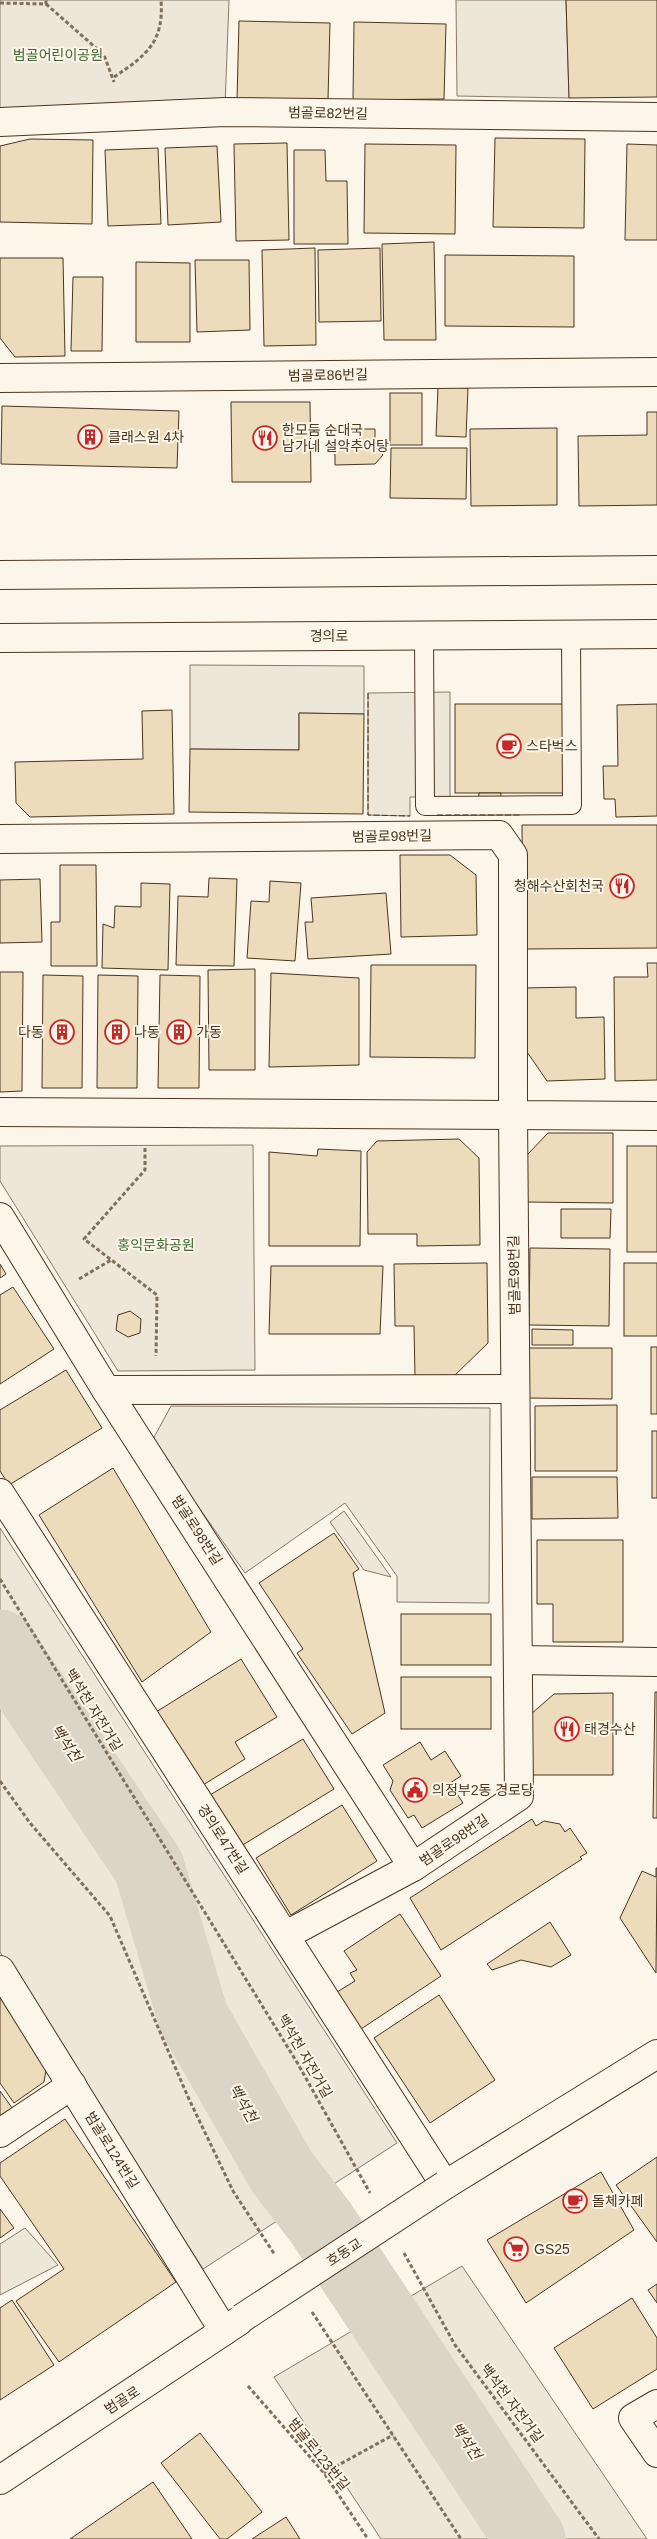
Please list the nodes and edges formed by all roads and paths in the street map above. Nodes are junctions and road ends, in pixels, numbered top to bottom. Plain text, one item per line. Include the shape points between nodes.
1 (162, 0) edge
2 (46, 2) edge
3 (0, 3) edge
4 (114, 77) junction
5 (657, 117) edge
6 (114, 118) junction
7 (0, 122) edge
8 (657, 372) edge
9 (0, 378) edge
10 (657, 570) edge
11 (0, 576) edge
12 (657, 634) edge
13 (571, 635) junction
14 (424, 636) junction
15 (0, 638) edge
16 (0, 839) edge
17 (0, 1112) edge
18 (145, 1113) junction
19 (513, 1115) junction
20 (657, 1116) edge
21 (0, 1217) edge
22 (516, 1389) junction
23 (106, 1390) junction
24 (156, 1390) junction
25 (0, 1493) edge
26 (0, 1579) edge
27 (518, 1660) junction
28 (657, 1662) edge
29 (0, 1781) edge
30 (413, 1867) junction
31 (286, 1936) junction
32 (0, 1970) edge
33 (657, 2054) edge
34 (72, 2084) junction
35 (0, 2133) edge
36 (445, 2185) junction
37 (374, 2200) dead end
38 (403, 2251) dead end
39 (276, 2256) dead end
40 (308, 2305) dead end
41 (233, 2325) junction
42 (248, 2386) dead end
43 (657, 2404) edge
44 (393, 2435) junction
45 (657, 2453) edge
46 (324, 2473) junction
47 (0, 2480) edge
48 (368, 2539) edge
49 (461, 2539) edge
50 (599, 2539) edge

1 - 4 path via 159,34 149,52
2 - 3 path
2 - 4 path via 104,55
4 - 6 path
5 - 6 street, 범골로82번길 via 225,112
6 - 7 street, 범골로82번길
8 - 9 street, 범골로86번길
10 - 11 street
12 - 13 street, 경의로
13 - 14 street, 경의로
13 - 14 lane via 572,805 532,806 425,806
14 - 15 street, 경의로
16 - 19 street, 범골로98번길 via 499,835 513,856
17 - 18 street
18 - 19 street
18 - 24 path via 145,1170 84,1240 157,1295
19 - 20 street
19 - 22 street, 범골로98번길
21 - 23 street, 범골로98번길
22 - 24 street
22 - 27 street, 범골로98번길
23 - 24 street
23 - 30 street, 범골로98번길
25 - 31 street, 경의로47번길
26 - 37 path, 백석천 자전거길 via 298,2064
27 - 28 street
27 - 30 street, 범골로98번길 via 519,1796
29 - 39 path via 30,1823 110,1916 233,2191
30 - 31 street
31 - 36 street, 경의로47번길
32 - 34 street, 범골로124번길
33 - 36 street, 호동교
34 - 35 street
34 - 41 street, 범골로124번길
36 - 41 street, 호동교, bridge
38 - 50 path, 백석천 자전거길 via 455,2345
40 - 44 path
41 - 47 street, 범골로
42 - 46 path, 범골로123번길
43 - 45 street via 633,2418
44 - 46 path
44 - 49 path
46 - 48 path, 범골로123번길

